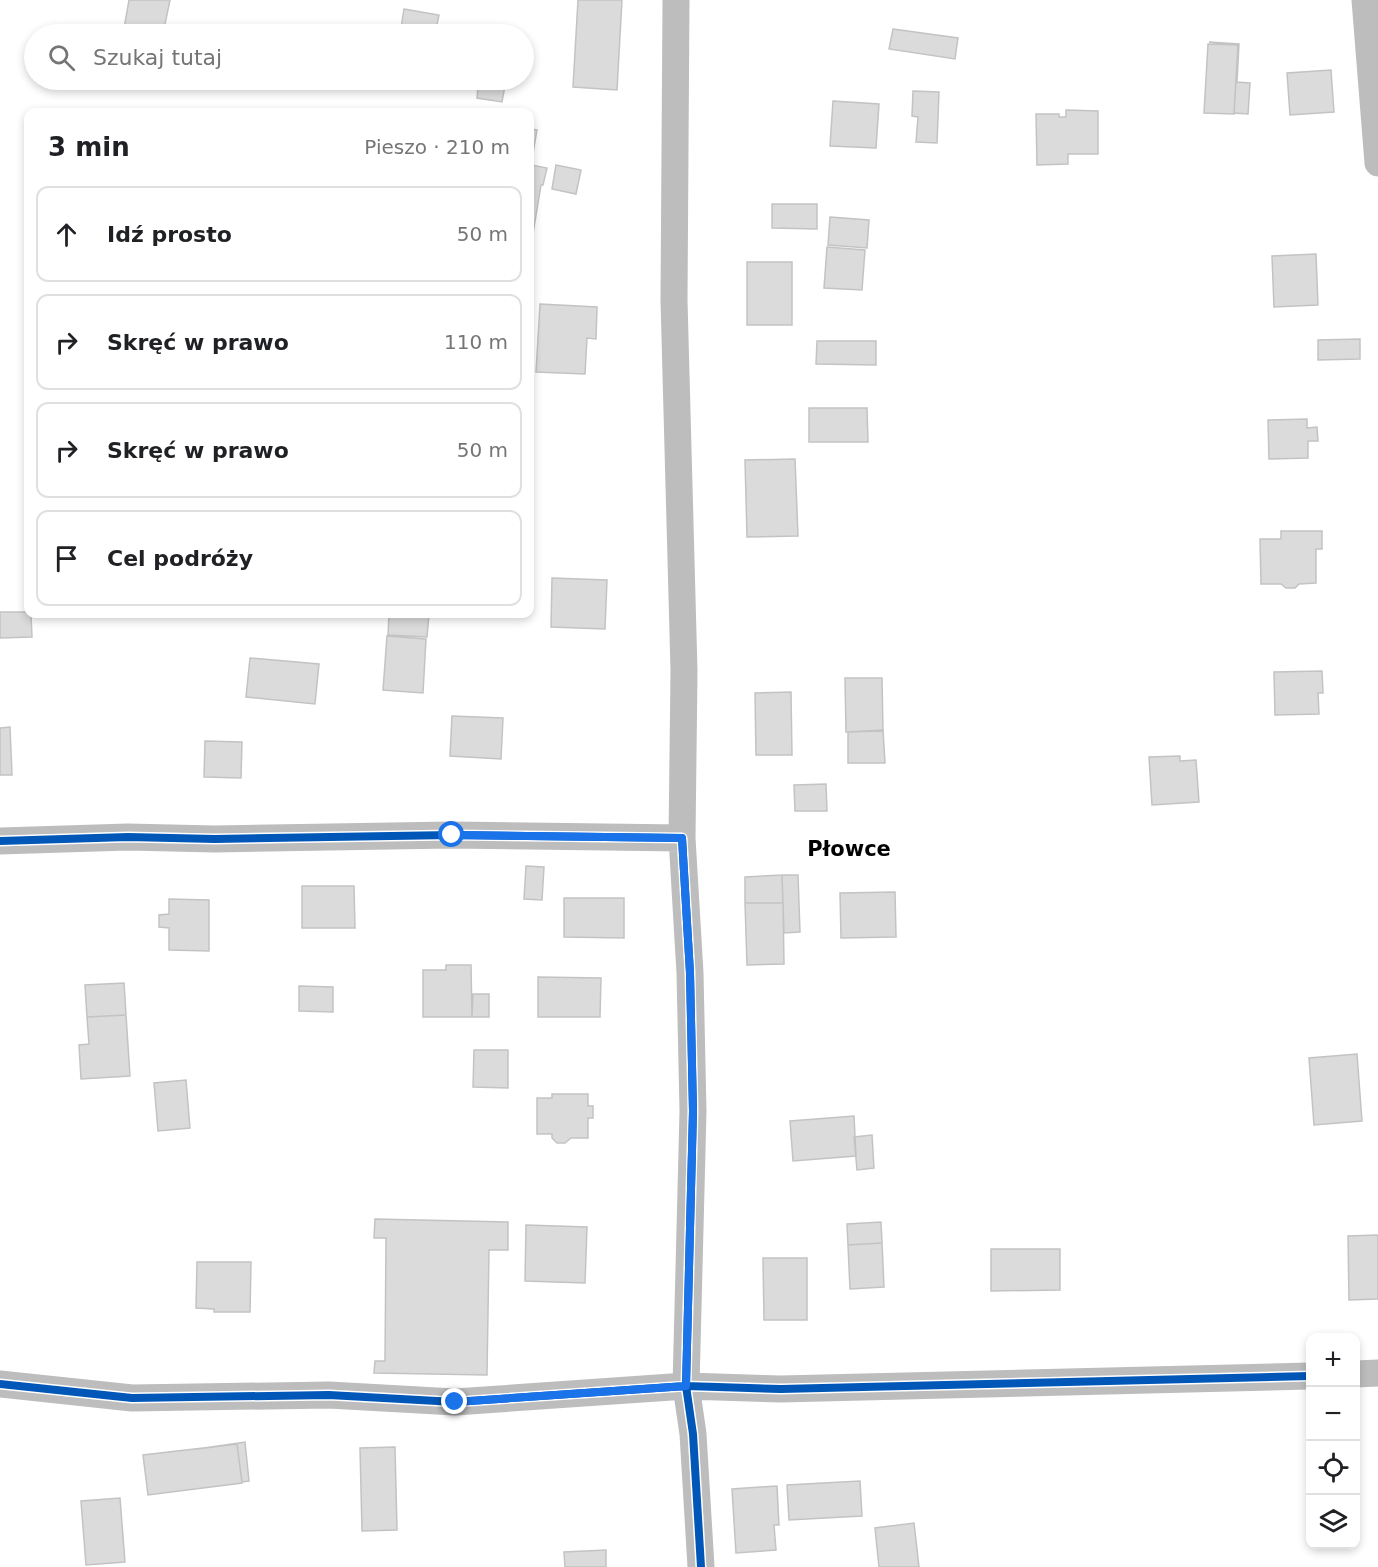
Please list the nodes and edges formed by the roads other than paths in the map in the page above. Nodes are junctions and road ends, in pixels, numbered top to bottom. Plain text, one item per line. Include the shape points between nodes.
1 (676, 0) edge
2 (1365, 0) edge
3 (1378, 163) edge
4 (682, 838) junction
5 (0, 841) edge
6 (1378, 1373) edge
7 (1360, 1374) edge
8 (1306, 1376) edge
9 (0, 1384) edge
10 (686, 1386) junction
11 (701, 1567) edge

1 - 4 street via 674,300 684,670
2 - 3 street
4 - 5 street via 452,835
4 - 10 street via 693,1111
6 - 7 street
8 - 10 street via 781,1389
9 - 10 street via 132,1398 329,1395 455,1402
10 - 11 street via 693,1434

